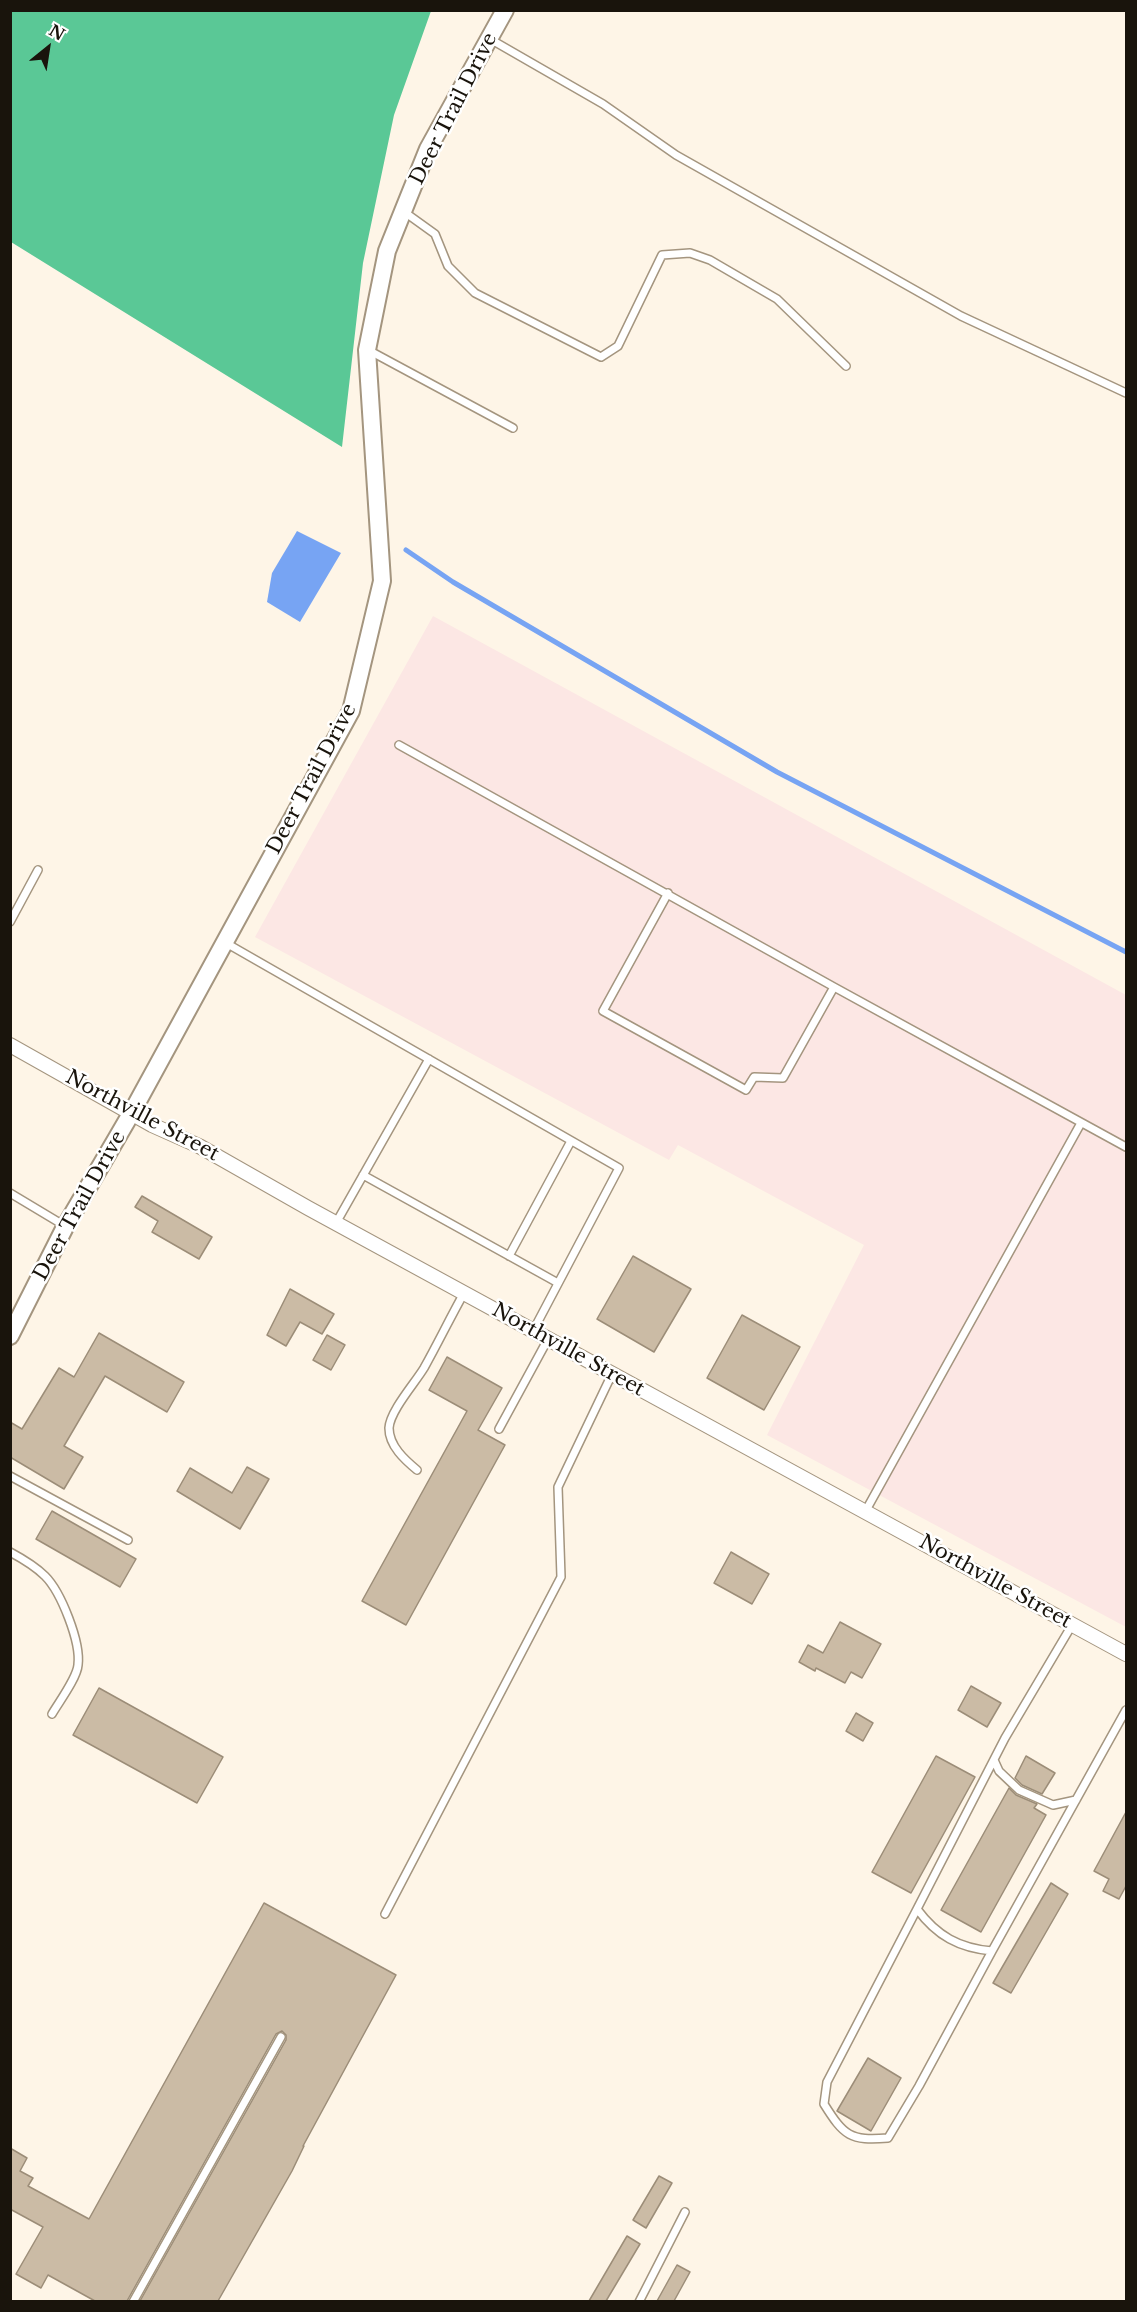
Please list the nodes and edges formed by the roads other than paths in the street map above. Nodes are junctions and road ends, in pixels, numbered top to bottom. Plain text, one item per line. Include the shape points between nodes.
1 (505, 10) edge
2 (490, 39) junction
3 (403, 211) junction
4 (368, 350) junction
5 (846, 366) dead end
6 (1126, 393) edge
7 (513, 428) dead end
8 (399, 744) dead end
9 (38, 870) dead end
10 (668, 893) junction
11 (10, 921) edge
12 (225, 942) junction
13 (834, 987) junction
14 (10, 1045) edge
15 (429, 1059) junction
16 (132, 1112) junction
17 (1081, 1123) junction
18 (571, 1141) junction
19 (1126, 1147) edge
20 (363, 1175) junction
21 (10, 1193) edge
22 (336, 1223) junction
23 (66, 1227) junction
24 (508, 1256) junction
25 (558, 1283) junction
26 (464, 1293) junction
27 (533, 1331) junction
28 (10, 1336) edge
29 (548, 1339) junction
30 (612, 1374) junction
31 (499, 1429) dead end
32 (417, 1470) dead end
33 (10, 1476) edge
34 (865, 1512) junction
35 (128, 1540) dead end
36 (10, 1552) edge
37 (1072, 1625) junction
38 (1126, 1654) edge
39 (1126, 1710) edge
40 (52, 1714) dead end
41 (994, 1760) junction
42 (1076, 1800) junction
43 (917, 1909) junction
44 (385, 1914) dead end
45 (992, 1951) junction
46 (281, 2037) dead end
47 (685, 2212) dead end
48 (133, 2301) edge
49 (639, 2301) edge

1 - 2 street, Deer Trail Drive
2 - 3 street, Deer Trail Drive via 428,149
2 - 6 lane via 603,104 676,155 951,310
3 - 4 street, Deer Trail Drive via 387,252
3 - 5 lane via 435,234 448,266 475,292 601,357 618,346 662,255 690,253 710,260 777,299
4 - 7 lane
4 - 12 street, Deer Trail Drive via 382,581 351,711
8 - 10 lane
9 - 11 lane
10 - 13 lane
10 - 13 lane via 603,1011 746,1090 754,1077 783,1078
12 - 15 lane
12 - 16 street, Deer Trail Drive
13 - 17 lane
14 - 16 street, Northville Street
15 - 18 lane
15 - 20 lane
16 - 22 street, Northville Street
16 - 23 street, Deer Trail Drive
17 - 19 lane
17 - 34 lane
18 - 24 lane
18 - 25 lane via 619,1168
20 - 22 lane
20 - 24 lane
21 - 23 lane
22 - 26 street, Northville Street
23 - 28 street, Deer Trail Drive
24 - 25 lane
25 - 27 lane
26 - 27 street, Northville Street
26 - 32 lane via 389,1429 394,1446
27 - 29 street, Northville Street
29 - 30 street, Northville Street
29 - 31 lane
30 - 34 street, Northville Street
30 - 44 lane via 558,1487 561,1576
33 - 35 lane
34 - 37 street, Northville Street
36 - 40 lane via 47,1577 76,1637 78,1668
37 - 38 street, Northville Street
37 - 41 lane
39 - 42 lane
41 - 42 lane via 999,1771 1019,1791 1053,1805
41 - 43 lane
42 - 45 lane
43 - 45 lane via 930,1927 945,1936 970,1949
43 - 45 lane via 827,2082 824,2104 838,2127 860,2140 888,2138
46 - 48 lane
47 - 49 lane

